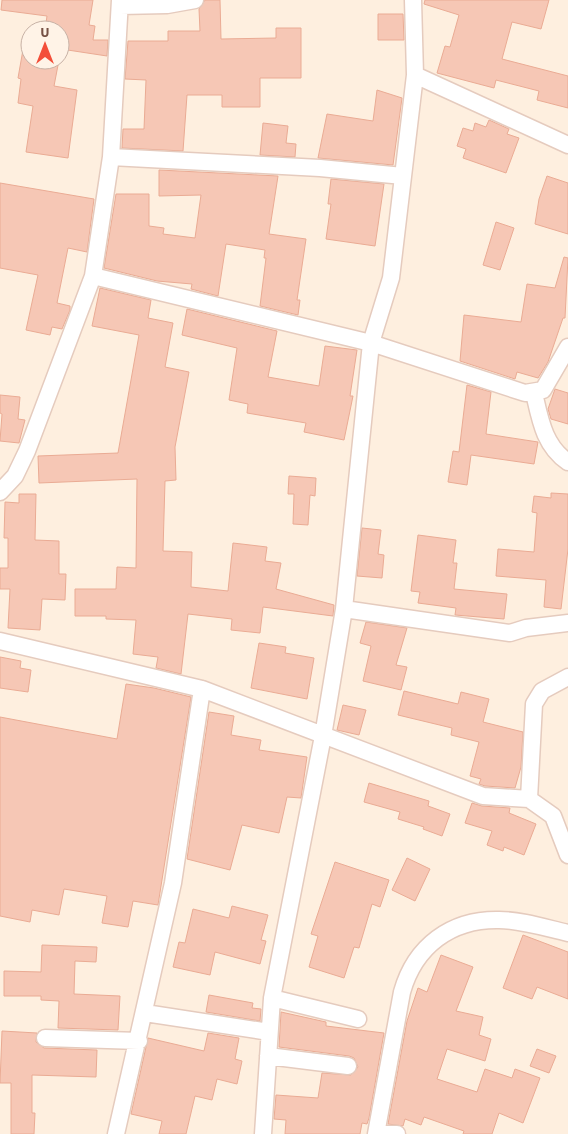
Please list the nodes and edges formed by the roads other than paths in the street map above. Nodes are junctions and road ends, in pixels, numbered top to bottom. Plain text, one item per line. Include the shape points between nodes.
1 (195, 0) edge
2 (413, 0) edge
3 (120, 3) edge
4 (415, 75) junction
5 (568, 145) edge
6 (111, 157) junction
7 (403, 176) junction
8 (93, 276) junction
9 (371, 344) junction
10 (568, 348) edge
11 (534, 393) junction
12 (568, 462) edge
13 (0, 492) edge
14 (344, 609) junction
15 (568, 623) edge
16 (0, 641) edge
17 (568, 678) edge
18 (202, 690) junction
19 (323, 736) junction
20 (529, 799) junction
21 (568, 855) edge
22 (568, 933) edge
23 (272, 998) junction
24 (145, 1013) junction
25 (358, 1019) dead end
26 (269, 1032) junction
27 (45, 1038) dead end
28 (139, 1041) junction
29 (268, 1056) junction
30 (348, 1066) dead end
31 (116, 1134) edge
32 (263, 1134) edge
33 (376, 1134) edge
34 (381, 1134) edge
35 (397, 1134) edge

1 - 3 street via 159,5
2 - 4 street
3 - 6 street
4 - 5 street
4 - 7 street
6 - 7 street via 320,168
6 - 8 street
7 - 9 street via 391,278
8 - 9 street
8 - 13 street via 27,451 15,476
9 - 11 street via 525,393
9 - 14 street
10 - 11 street via 543,390
11 - 12 street via 550,445
14 - 15 street via 510,633
14 - 19 street
16 - 18 street
17 - 20 street via 542,691 534,704
18 - 19 street
18 - 24 street via 182,831
19 - 20 street via 483,796
19 - 23 street
20 - 21 street via 553,816
22 - 33 street via 501,919 480,921 463,924 444,933 419,955 407,974 402,992
23 - 25 street
23 - 26 street
24 - 26 street
24 - 28 street
26 - 29 street
27 - 28 street
28 - 31 street
29 - 30 street
29 - 32 street
34 - 35 street

